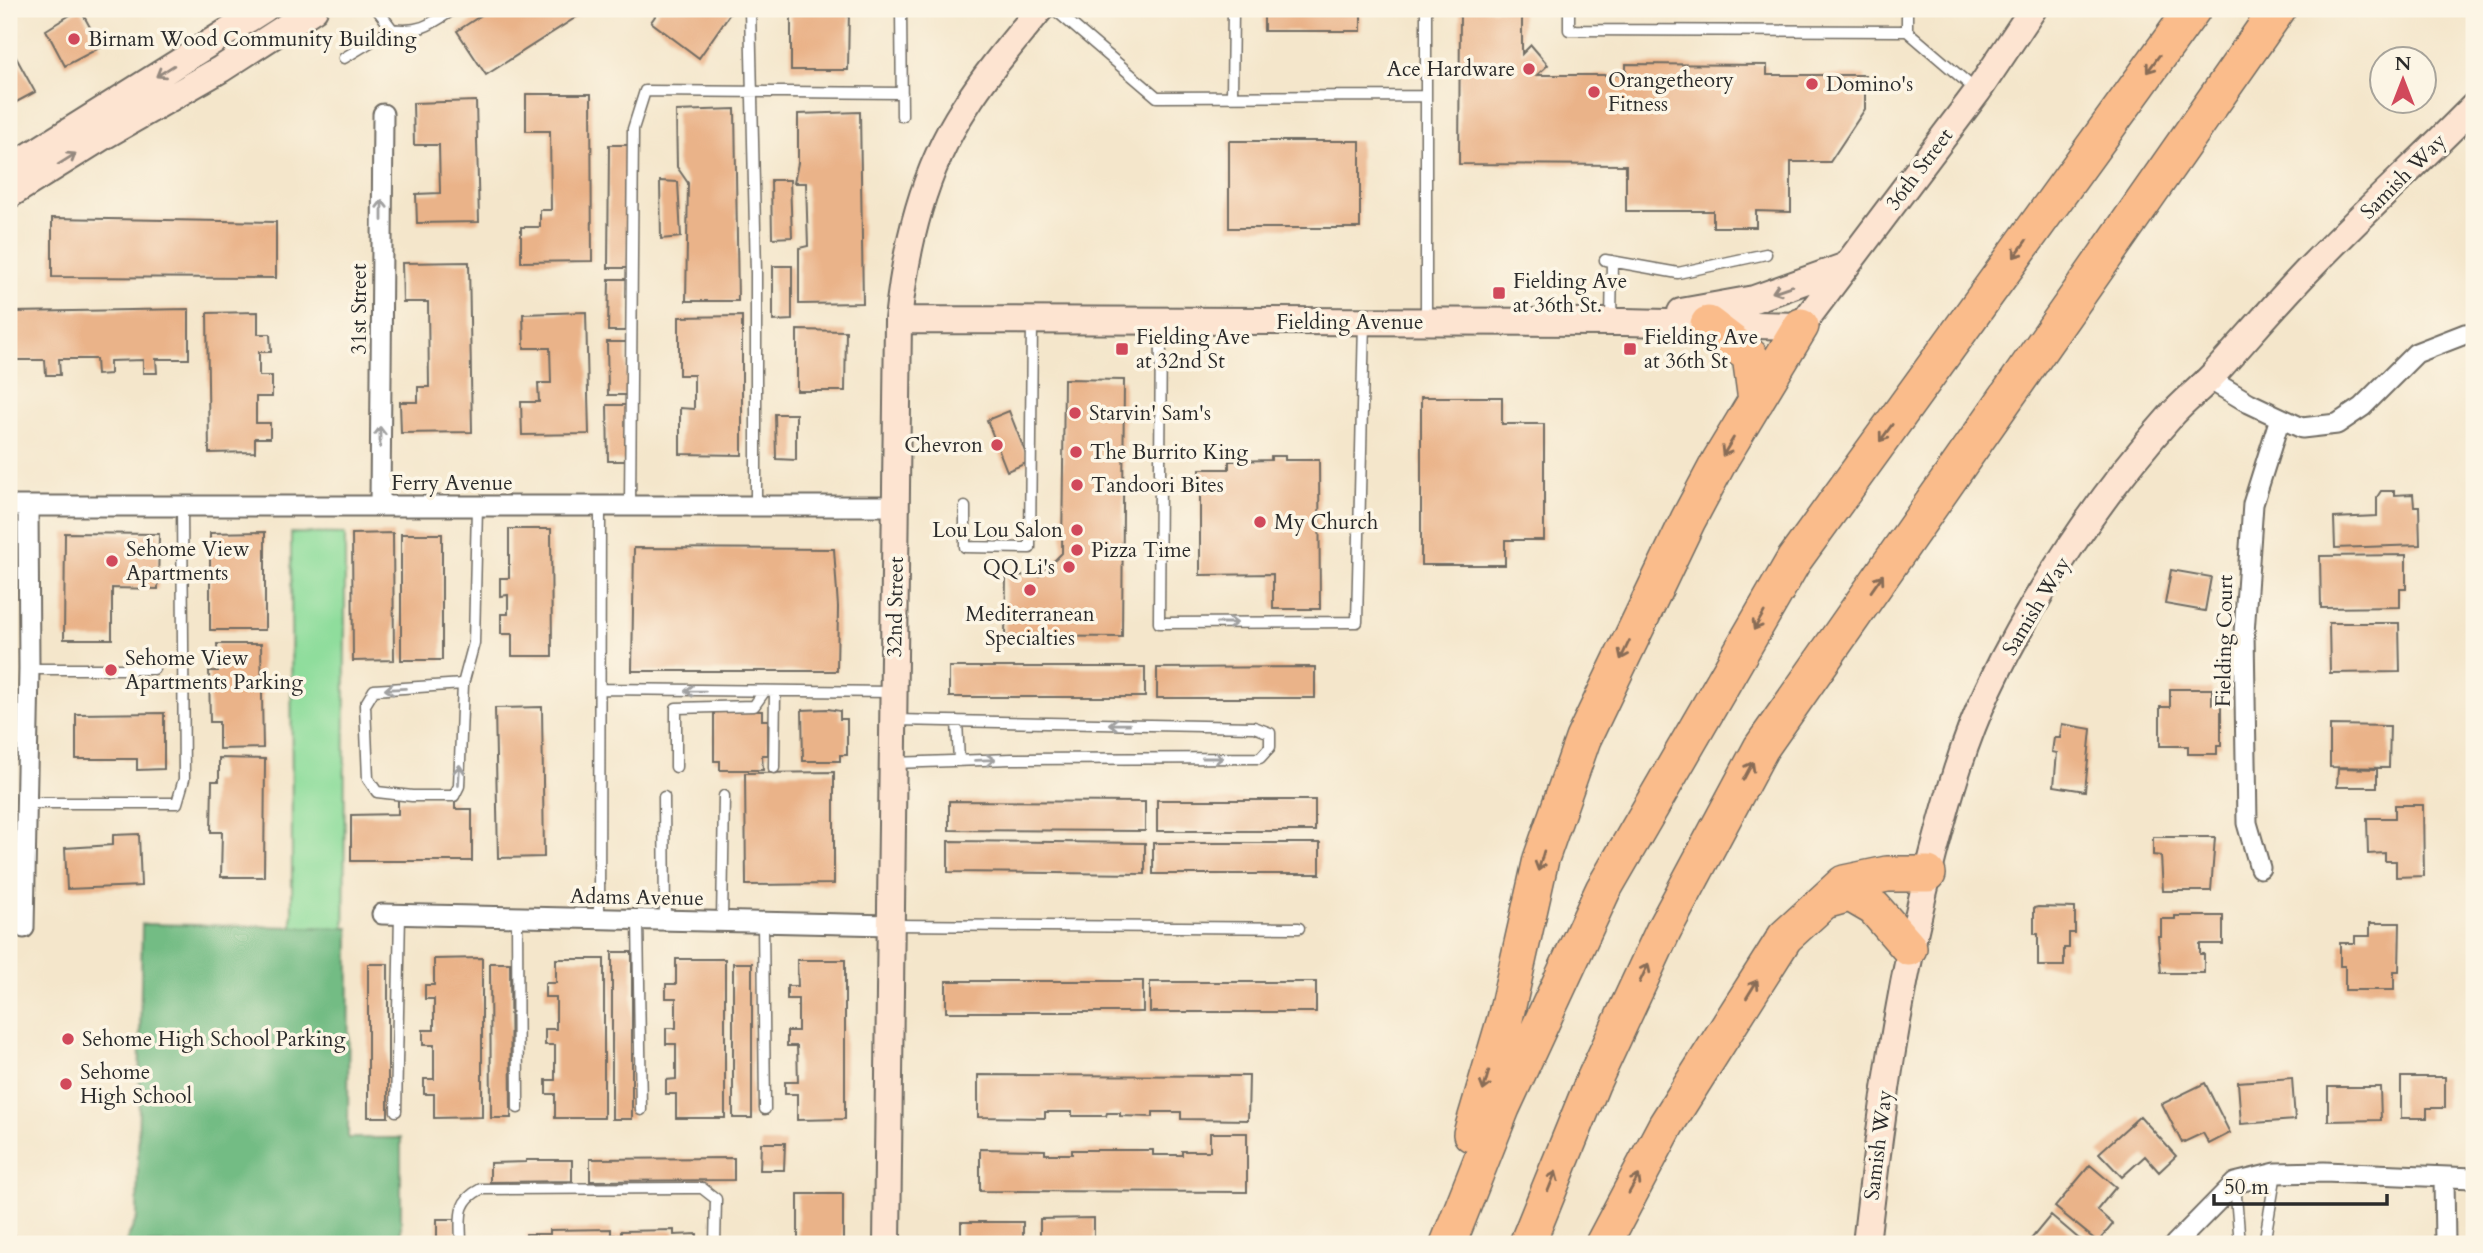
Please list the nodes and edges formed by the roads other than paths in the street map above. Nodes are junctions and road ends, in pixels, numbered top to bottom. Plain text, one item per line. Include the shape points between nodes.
1 (264, 9) edge
2 (314, 9) edge
3 (377, 9) edge
4 (454, 9) edge
5 (750, 9) edge
6 (901, 9) edge
7 (1040, 9) edge
8 (1054, 9) edge
9 (1233, 9) edge
10 (1426, 9) edge
11 (1569, 9) edge
12 (1908, 9) edge
13 (2033, 9) edge
14 (2193, 9) edge
15 (2278, 9) edge
16 (392, 29) junction
17 (1907, 31) junction
18 (344, 58) dead end
19 (1978, 91) junction
20 (752, 93) junction
21 (902, 93) junction
22 (1232, 96) junction
23 (1425, 96) junction
24 (2474, 106) edge
25 (383, 114) dead end
26 (902, 116) dead end
27 (9, 169) edge
28 (9, 195) edge
29 (1766, 254) dead end
30 (1846, 266) junction
31 (898, 320) junction
32 (1032, 321) junction
33 (1161, 321) junction
34 (1364, 322) junction
35 (1426, 322) junction
36 (1618, 322) junction
37 (1708, 324) junction
38 (1801, 326) junction
39 (2474, 333) edge
40 (2209, 379) junction
41 (1756, 401) junction
42 (2280, 418) junction
43 (18, 506) edge
44 (182, 506) junction
45 (380, 506) junction
46 (477, 506) junction
47 (600, 506) junction
48 (630, 506) junction
49 (756, 506) junction
50 (896, 506) junction
51 (965, 507) dead end
52 (29, 669) junction
53 (154, 669) dead end
54 (463, 684) junction
55 (600, 689) junction
56 (769, 692) junction
57 (894, 692) junction
58 (893, 720) junction
59 (957, 721) junction
60 (959, 761) junction
61 (893, 763) junction
62 (676, 767) dead end
63 (774, 768) dead end
64 (724, 796) dead end
65 (664, 797) dead end
66 (26, 803) junction
67 (2260, 868) dead end
68 (1928, 874) junction
69 (1825, 901) junction
70 (391, 914) joint
71 (517, 917) junction
72 (599, 919) junction
73 (638, 920) junction
74 (665, 921) junction
75 (722, 921) junction
76 (763, 922) junction
77 (891, 925) junction
78 (24, 928) dead end
79 (1299, 928) dead end
80 (1909, 948) junction
81 (518, 1108) dead end
82 (765, 1109) dead end
83 (641, 1110) dead end
84 (396, 1111) dead end
85 (2276, 1173) junction
86 (2444, 1178) junction
87 (2474, 1178) edge
88 (2235, 1184) junction
89 (461, 1244) edge
90 (716, 1244) edge
91 (887, 1244) edge
92 (1439, 1244) edge
93 (1448, 1244) edge
94 (1527, 1244) edge
95 (1603, 1244) edge
96 (1866, 1244) edge
97 (2175, 1244) edge
98 (2240, 1244) edge
99 (2264, 1244) edge
100 (2445, 1244) edge

1 -> 27 main road
28 -> 2 main road
3 - 16 lane
4 - 16 lane via 424,29
5 - 20 lane
6 - 21 lane
7 - 31 main road, 32nd Street via 976,90 939,153 922,194 903,269
8 - 22 lane via 1157,97
9 - 22 lane
10 - 23 lane
11 - 17 lane via 1569,30
12 - 17 lane
13 - 19 main road, 36th Street
14 -> 93 highway via 1794,560 1603,890 1502,1108
94 -> 15 highway via 1592,1084 1664,929 1760,748
16 - 18 lane
17 - 19 lane
19 - 30 main road, 36th Street
20 - 21 lane
20 - 48 lane via 645,91 633,129
20 - 49 lane
21 - 26 lane
22 - 23 lane
23 - 35 lane
24 - 40 main road, Samish Way via 2310,267
45 -> 25 street, 31st Street
29 - 36 lane via 1678,273 1608,260
30 -> 36 main road via 1754,299
30 - 38 main road, 36th Street
31 - 32 main road, Fielding Avenue
31 - 50 main road, 32nd Street
32 - 33 main road, Fielding Avenue
32 - 51 lane via 1030,548 965,547
33 - 34 main road, Fielding Avenue
33 -> 34 lane via 1159,623 1357,622
34 - 35 main road, Fielding Avenue
35 - 36 main road, Fielding Avenue
36 - 37 main road, Fielding Avenue
37 - 38 main road, Fielding Avenue
37 - 41 highway via 1750,356
38 - 41 highway
39 - 42 street via 2416,353 2362,407 2337,424 2302,428
40 - 42 street
40 - 68 main road, Samish Way via 2171,416 2110,492 2024,619 1987,691 1955,769
41 -> 92 highway via 1688,520 1583,739 1541,859 1505,1018
42 - 67 street, Fielding Court via 2253,504 2244,633 2247,823
43 - 44 street, Ferry Avenue
43 - 52 street
44 - 45 street, Ferry Avenue
44 - 66 lane via 184,779 177,803
45 - 46 street, Ferry Avenue
46 - 47 street, Ferry Avenue
46 - 54 lane via 474,643
47 - 48 street, Ferry Avenue
47 - 55 lane
48 - 49 street, Ferry Avenue
49 - 50 street, Ferry Avenue
50 - 57 main road, 32nd Street
52 - 53 lane
52 - 66 street
54 -> 54 lane via 374,690 365,705 368,779 377,792 454,796 459,786
56 -> 55 lane
55 - 72 lane
56 - 57 lane
56 - 62 lane via 754,706 677,708
56 - 63 lane
57 - 58 main road, 32nd Street
58 - 59 lane
58 - 61 main road, 32nd Street
59 - 60 lane
60 -> 59 lane via 1260,758 1270,747 1269,733 1254,727
60 - 61 lane
61 - 77 main road, 32nd Street
64 - 75 lane
65 - 74 lane
66 - 78 street
68 - 69 highway via 1887,874 1844,883
68 - 80 main road, Samish Way
69 - 80 highway via 1850,894 1874,908
95 -> 69 highway via 1666,1125 1785,937
70 - 71 street, Adams Avenue
70 - 84 lane
71 - 72 street, Adams Avenue
71 - 81 lane
72 - 73 street, Adams Avenue
73 - 74 street, Adams Avenue
73 - 83 lane
74 - 75 street, Adams Avenue
75 - 76 street, Adams Avenue
76 - 77 street, Adams Avenue
76 - 82 lane
77 - 79 lane
77 - 91 main road, 32nd Street
80 - 96 main road, Samish Way via 1881,1115
85 - 86 street
85 - 88 street
85 - 99 lane
86 - 87 street
86 - 100 street
88 - 97 street
88 - 98 lane
89 - 90 lane via 461,1207 469,1195 481,1189 702,1188 716,1199

